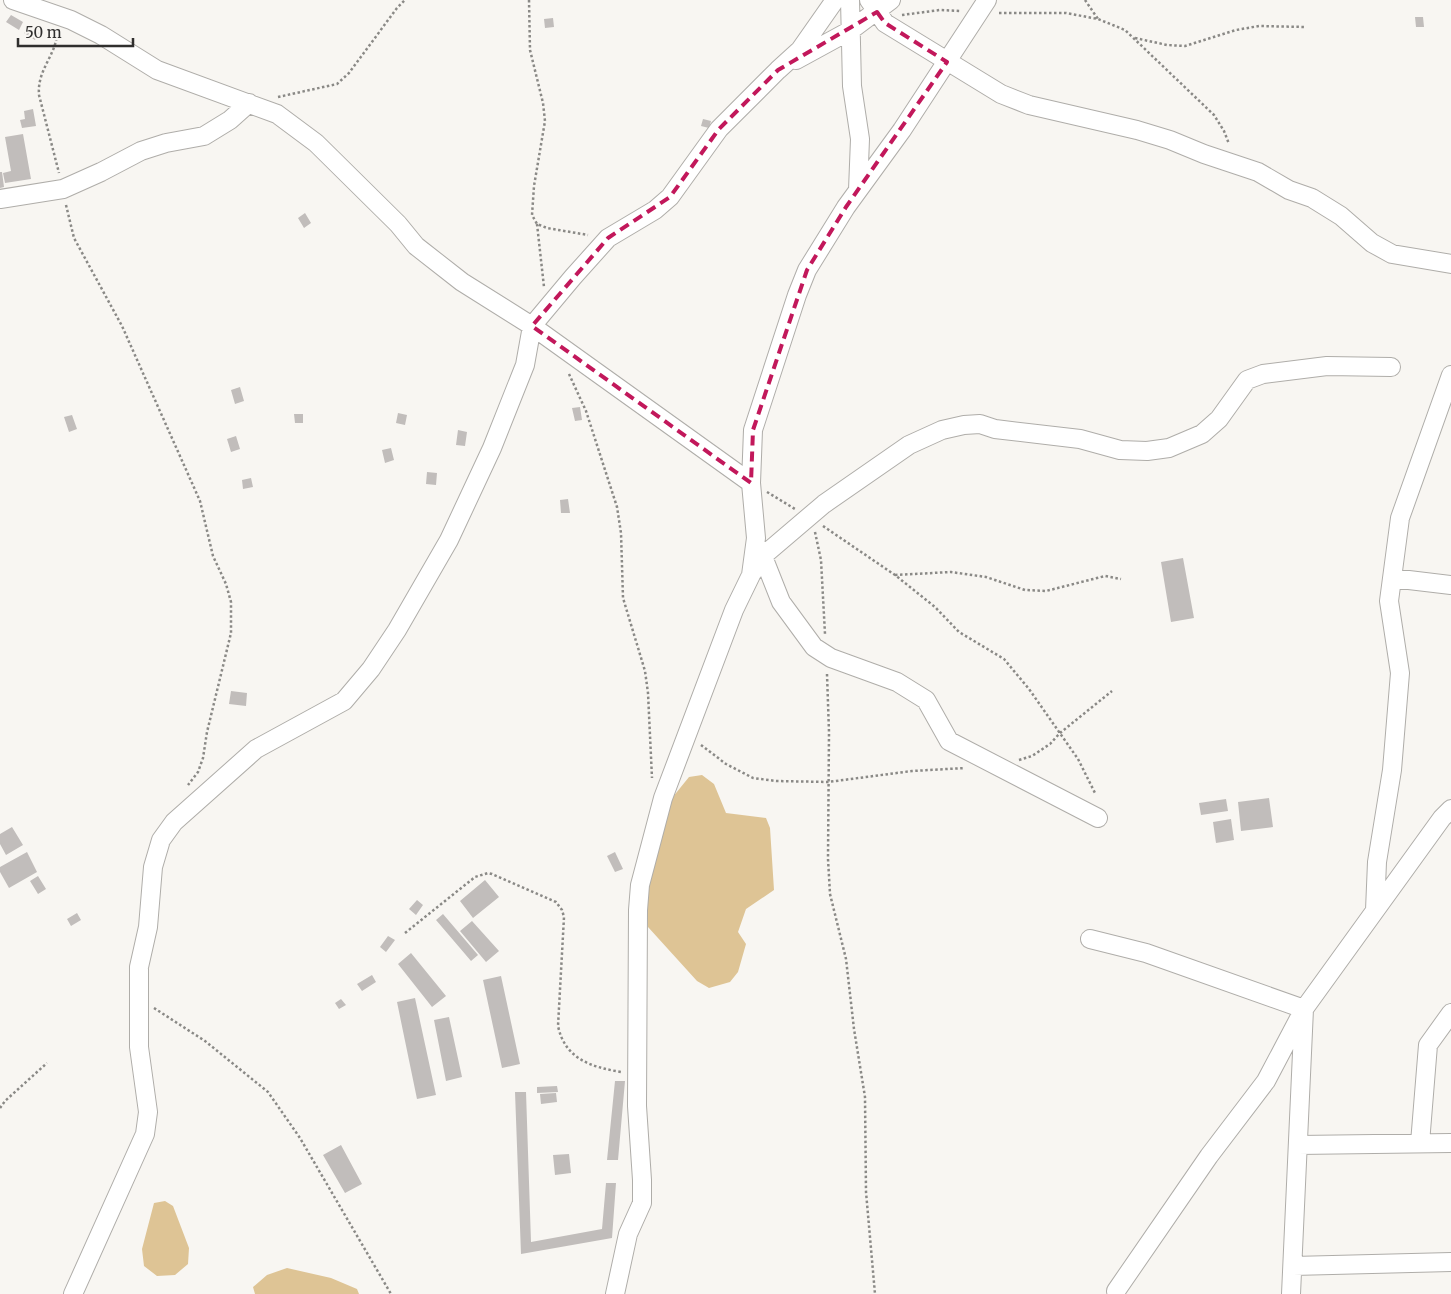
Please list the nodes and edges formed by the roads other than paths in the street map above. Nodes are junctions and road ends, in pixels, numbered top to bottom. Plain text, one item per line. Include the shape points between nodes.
1 (13, 0) edge
2 (835, 0) edge
3 (850, 0) edge
4 (891, 0) edge
5 (983, 6) edge
6 (876, 10) edge
7 (851, 30) junction
8 (947, 62) junction
9 (778, 70) junction
10 (249, 103) junction
11 (858, 190) junction
12 (0, 199) edge
13 (1451, 264) edge
14 (532, 326) junction
15 (1391, 367) dead end
16 (1451, 375) edge
17 (751, 483) junction
18 (756, 538) junction
19 (763, 556) junction
20 (751, 575) junction
21 (1392, 578) junction
22 (1451, 585) edge
23 (1451, 809) edge
24 (1098, 818) dead end
25 (1376, 910) junction
26 (1090, 939) dead end
27 (1304, 1009) junction
28 (1451, 1013) edge
29 (1420, 1143) junction
30 (1451, 1143) edge
31 (1298, 1145) junction
32 (1451, 1262) edge
33 (1292, 1266) junction
34 (1116, 1291) dead end
35 (73, 1294) edge
36 (615, 1294) edge
37 (1291, 1294) edge

1 - 10 street via 71,20 157,70
2 - 9 street via 800,50
3 - 7 street
4 - 6 street
5 - 8 street
6 - 7 street
6 - 8 street via 892,28
7 - 9 street
7 - 11 street via 852,86 860,139
8 - 11 street
8 - 13 street via 1001,94 1029,105 1137,130 1258,172 1289,190 1312,198 1392,254
9 - 14 street via 719,129 670,197 655,210 608,238
10 - 12 street via 204,136 141,151 62,189
10 - 14 street via 277,114 316,143 416,246 462,282
11 - 17 street via 825,239 797,295 753,430
14 - 17 street
14 - 35 street via 525,365 492,448 449,540 371,669 344,702 256,748 174,822 161,840 153,867 148,927 139,967 139,1047 148,1112 146,1134
15 - 19 street via 1327,366 1263,374 1247,380 1219,419 1202,434 1169,448 1120,450 1080,439 995,429 980,424 942,430 910,445 824,504
16 - 21 street via 1400,518
17 - 18 street
18 - 19 street
18 - 20 street
19 - 20 street
19 - 24 street via 781,602 814,647 831,658 897,682 926,700 949,741
20 - 36 street via 734,610 663,798 640,885 637,1106 642,1203 628,1234
21 - 22 street
21 - 25 street via 1389,601 1400,673 1392,770 1377,862
23 - 25 street
25 - 27 street
26 - 27 street via 1146,953
27 - 31 street
27 - 34 street via 1266,1081 1209,1156
28 - 29 street via 1428,1046
29 - 30 street
29 - 31 street
31 - 33 street
32 - 33 street
33 - 37 street

